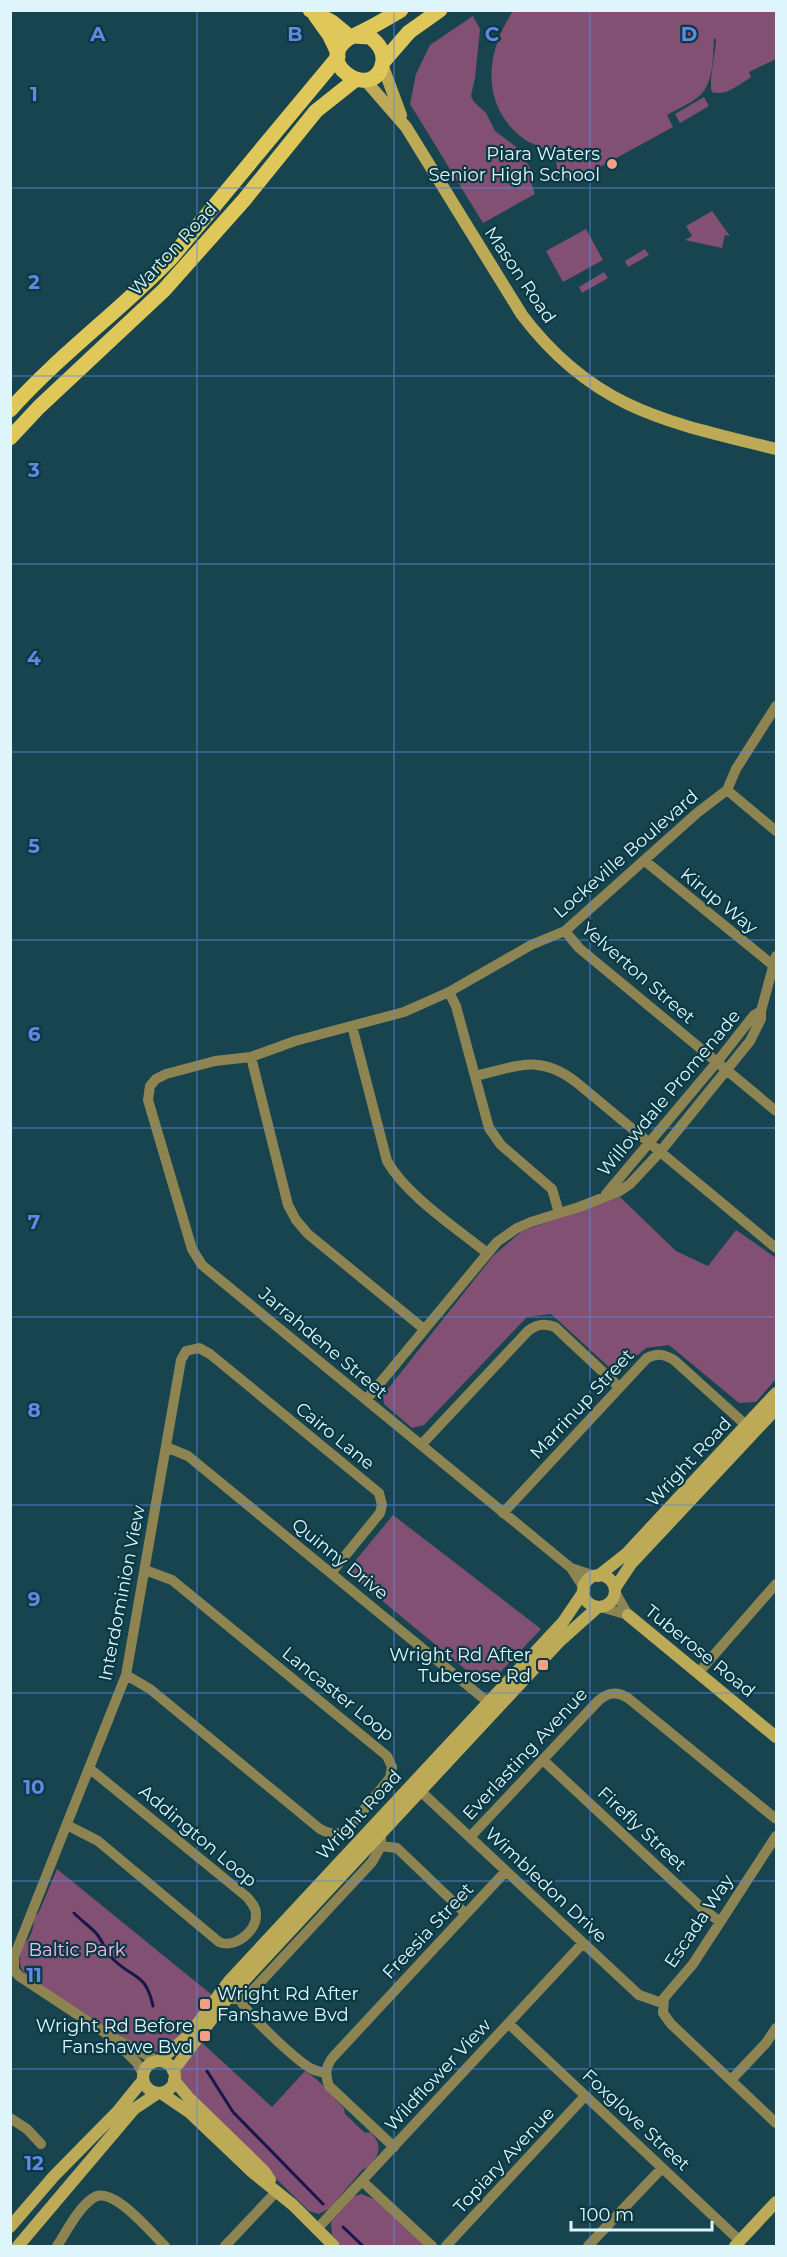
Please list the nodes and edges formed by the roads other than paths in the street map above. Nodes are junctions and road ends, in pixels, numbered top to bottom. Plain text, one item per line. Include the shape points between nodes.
1 (401, 10) edge
2 (440, 10) edge
3 (313, 13) edge
4 (352, 37) junction
5 (338, 55) junction
6 (382, 63) junction
7 (360, 80) junction
8 (406, 127) junction
9 (55, 366) junction
10 (67, 380) junction
11 (10, 410) edge
12 (10, 438) edge
13 (777, 449) edge
14 (777, 706) edge
15 (727, 790) junction
16 (777, 831) edge
17 (645, 861) junction
18 (566, 931) junction
19 (775, 961) edge
20 (449, 992) junction
21 (772, 992) edge
22 (760, 1011) junction
23 (352, 1026) junction
24 (250, 1057) junction
25 (717, 1062) junction
26 (727, 1070) junction
27 (475, 1076) junction
28 (152, 1083) joint
29 (777, 1111) edge
30 (650, 1143) junction
31 (660, 1152) junction
32 (604, 1196) junction
33 (559, 1213) junction
34 (777, 1248) edge
35 (487, 1253) junction
36 (424, 1329) junction
37 (192, 1348) joint
38 (620, 1387) junction
39 (777, 1393) edge
40 (366, 1400) junction
41 (777, 1408) edge
42 (747, 1426) junction
43 (421, 1446) junction
44 (166, 1447) junction
45 (503, 1513) junction
46 (571, 1568) junction
47 (145, 1570) junction
48 (332, 1573) junction
49 (596, 1576) junction
50 (777, 1584) edge
51 (584, 1590) junction
52 (615, 1590) junction
53 (599, 1607) junction
54 (628, 1615) junction
55 (699, 1672) junction
56 (126, 1676) junction
57 (489, 1703) junction
58 (777, 1737) edge
59 (543, 1760) junction
60 (89, 1768) junction
61 (416, 1787) junction
62 (777, 1819) edge
63 (66, 1825) junction
64 (381, 1833) junction
65 (777, 1836) edge
66 (470, 1837) junction
67 (381, 1846) junction
68 (506, 1871) junction
69 (466, 1914) junction
70 (719, 1921) junction
71 (583, 1943) junction
72 (12, 1971) edge
73 (227, 1999) junction
74 (240, 1999) junction
75 (662, 2002) junction
76 (509, 2024) junction
77 (777, 2028) edge
78 (113, 2038) junction
79 (159, 2061) junction
80 (326, 2073) junction
81 (174, 2075) junction
82 (143, 2077) junction
83 (731, 2080) junction
84 (159, 2093) junction
85 (585, 2096) junction
86 (10, 2118) edge
87 (777, 2123) edge
88 (41, 2144) dead end
89 (394, 2147) junction
90 (662, 2168) junction
91 (362, 2181) junction
92 (276, 2190) junction
93 (777, 2202) edge
94 (10, 2227) edge
95 (317, 2229) junction
96 (737, 2244) edge
97 (18, 2247) edge
98 (57, 2247) edge
99 (165, 2247) edge
100 (225, 2247) edge
101 (334, 2247) edge
102 (432, 2247) edge
103 (446, 2247) edge
104 (588, 2247) edge

1 - 4 main road, Warton Road
2 - 6 main road, Warton Road via 410,32
3 - 4 main road
3 - 5 main road
4 - 5 main road, Warton Road via 342,44
4 - 6 main road via 365,35 375,41 382,50
5 - 7 main road via 341,70
5 - 9 main road, Warton Road via 171,258
6 - 7 main road, Warton Road via 377,73
6 - 8 main road, Mason Road
7 - 8 main road, Mason Road
7 - 10 main road, Warton Road via 316,111 164,290
8 - 13 main road, Mason Road via 522,315 566,364 600,390 652,416
9 - 10 main road
9 - 11 main road, Warton Road
10 - 12 main road, Warton Road
14 - 15 street, Lockeville Boulevard via 736,769
15 - 16 street
15 - 17 street, Lockeville Boulevard
17 - 18 street, Lockeville Boulevard
17 - 19 street, Kirup Way
18 - 20 street, Lockeville Boulevard via 531,945
18 - 25 street, Yelverton Street via 579,948
19 - 21 street, Willowdale Promenade
20 - 23 street, Lockeville Boulevard via 404,1012
20 - 27 street
21 - 22 street, Willowdale Promenade
22 - 25 street, Willowdale Promenade
22 - 26 street, Willowdale Promenade via 758,1029
23 - 24 street, Lockeville Boulevard
23 - 35 street via 391,1168 404,1184
24 - 28 street, Lockeville Boulevard via 166,1074
24 - 36 street via 292,1214 308,1234
25 - 26 street, Yelverton Street
25 - 30 street, Willowdale Promenade
26 - 29 street, Yelverton Street
26 - 31 street, Willowdale Promenade
27 - 30 street via 527,1065 550,1066 567,1075
27 - 33 street via 489,1128 501,1144 552,1189
28 - 40 street, Jarrahdene Street via 148,1100 198,1260
30 - 31 street
30 - 32 street, Willowdale Promenade
31 - 32 street, Willowdale Promenade via 630,1184
31 - 34 street
32 - 33 street, Willowdale Promenade
33 - 35 street, Willowdale Promenade via 517,1228
35 - 36 street, Willowdale Promenade
36 - 40 street, Willowdale Promenade
37 - 44 street, Interdominion View via 181,1360
37 - 48 street, Cairo Lane via 210,1354 379,1493 381,1513
38 - 42 street, Marrinup Street via 646,1358 662,1354 674,1360
38 - 43 street via 555,1327 538,1325 528,1331
38 - 45 street, Marrinup Street
39 - 42 main road, Wright Road
40 - 43 street, Jarrahdene Street
41 - 52 main road, Wright Road via 631,1564
42 - 49 main road, Wright Road via 626,1554
43 - 45 street, Jarrahdene Street
44 - 47 street, Interdominion View
44 - 48 street, Quinny Drive via 188,1456
45 - 46 street, Jarrahdene Street
46 - 49 street, Jarrahdene Street
46 - 51 street, Jarrahdene Street
47 - 56 street, Interdominion View
47 - 56 street, Lancaster Loop via 172,1580 387,1756 392,1767 390,1778 347,1830 339,1834 327,1832 150,1689
48 - 57 street, Quinny Drive
49 - 51 main road
49 - 52 main road via 610,1580
50 - 55 street
51 - 53 main road via 586,1600
51 - 57 main road, Wright Road via 563,1622
52 - 53 main road via 611,1602
52 - 54 street, Tuberose Road
53 - 54 street, Tuberose Road
53 - 61 main road, Wright Road via 560,1641
54 - 55 main road, Tuberose Road
55 - 58 main road, Tuberose Road
56 - 60 street, Interdominion View
57 - 61 main road, Wright Road
59 - 62 street, Everlasting Avenue via 603,1696 621,1694
59 - 66 street, Everlasting Avenue
59 - 70 street, Firefly Street
60 - 63 street, Interdominion View
60 - 63 street, Addington Loop via 248,1897 257,1916 253,1924 236,1943 219,1942 98,1841
61 - 64 main road, Wright Road
61 - 66 street, Wimbledon Drive
61 - 79 main road, Wright Road via 229,1981 189,2035
63 - 72 street, Interdominion View
64 - 67 street
64 - 73 main road, Wright Road
65 - 70 street, Escada Way
66 - 68 street, Wimbledon Drive
67 - 69 street via 397,1848
67 - 74 street via 372,1862 253,1990
68 - 69 street, Freesia Street
68 - 71 street, Wimbledon Drive
69 - 80 street, Freesia Street via 333,2057
70 - 75 street, Escada Way via 693,1964
71 - 75 street, Wimbledon Drive via 639,1995
71 - 76 street, Wildflower View
72 - 78 street
73 - 74 street
73 - 81 main road, Wright Road
74 - 80 street via 247,2012 293,2054 310,2068
75 - 83 street via 667,2020
76 - 85 street, Foxglove Street
76 - 89 street, Wildflower View
77 - 83 street
78 - 79 street
78 - 82 street via 137,2063
79 - 81 main road via 169,2066
79 - 82 main road via 148,2065
80 - 89 street via 332,2090
81 - 84 main road via 170,2089
81 - 92 main road via 188,2097 264,2171
82 - 84 main road via 148,2089
82 - 94 main road via 117,2112
83 - 87 street
84 - 92 main road via 189,2112
84 - 97 main road via 134,2109
85 - 90 street, Foxglove Street
85 - 103 street, Topiary Avenue
86 - 88 street
89 - 91 street, Wildflower View
90 - 96 street, Foxglove Street
90 - 104 street
91 - 95 street, Wildflower View
91 - 102 street
92 - 95 main road
92 - 100 street
93 - 96 main road
95 - 101 main road
98 - 99 street via 87,2203 103,2194 118,2200

